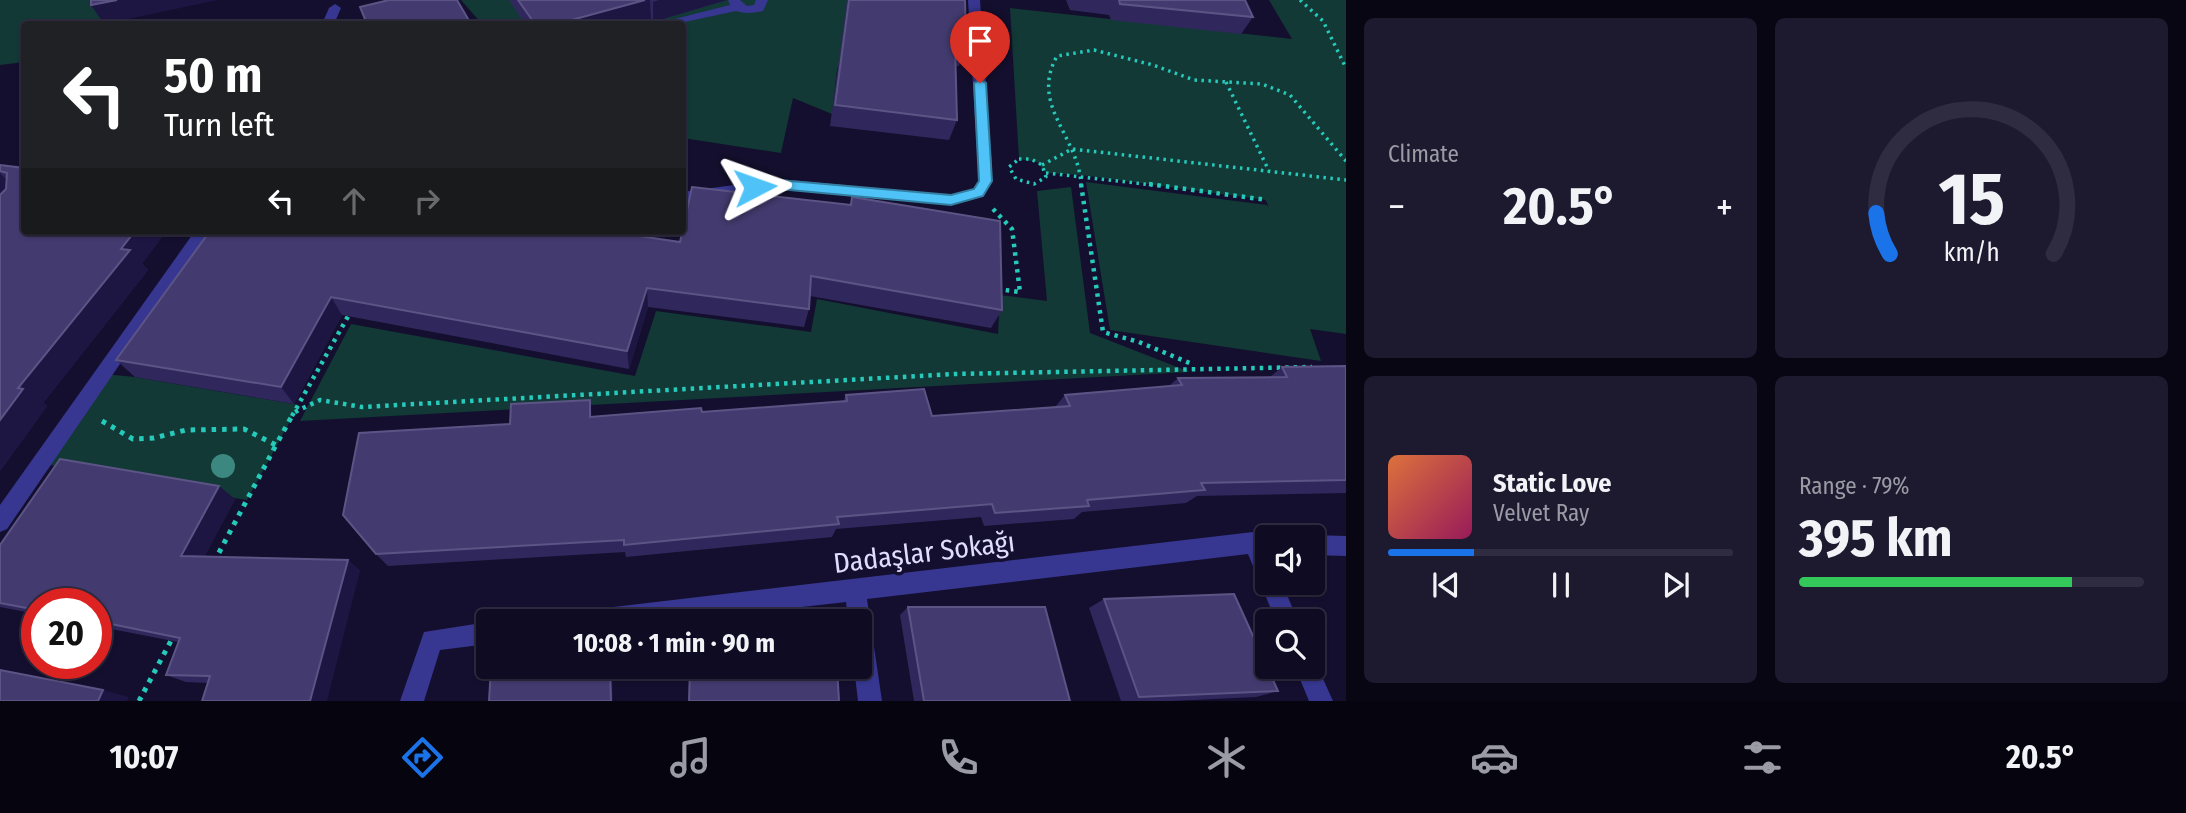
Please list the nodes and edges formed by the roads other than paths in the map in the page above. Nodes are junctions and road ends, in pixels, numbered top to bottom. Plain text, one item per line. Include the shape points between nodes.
1 (762, 0) edge
2 (974, 0) edge
3 (736, 4) edge
4 (335, 8) dead end
5 (329, 21) edge
6 (672, 21) edge
7 (686, 196) edge
8 (201, 235) edge
9 (0, 522) edge
10 (1255, 543) edge
11 (1325, 545) edge
12 (1346, 546) edge
13 (855, 590) junction
14 (691, 609) edge
15 (857, 609) edge
16 (476, 634) edge
17 (867, 679) edge
18 (1312, 679) edge
19 (411, 701) edge
20 (870, 701) edge
21 (1321, 701) edge

1 - 3 street via 755,10
2 - 7 street via 985,167 985,181 978,193 951,200 779,184
3 - 6 street
4 - 5 street
8 - 9 street
10 - 13 street, Dadaşlar Sokağı
11 - 12 street
13 - 14 street, Dadaşlar Sokağı
13 - 15 street
16 - 19 street via 432,639
17 - 20 street
18 - 21 street

